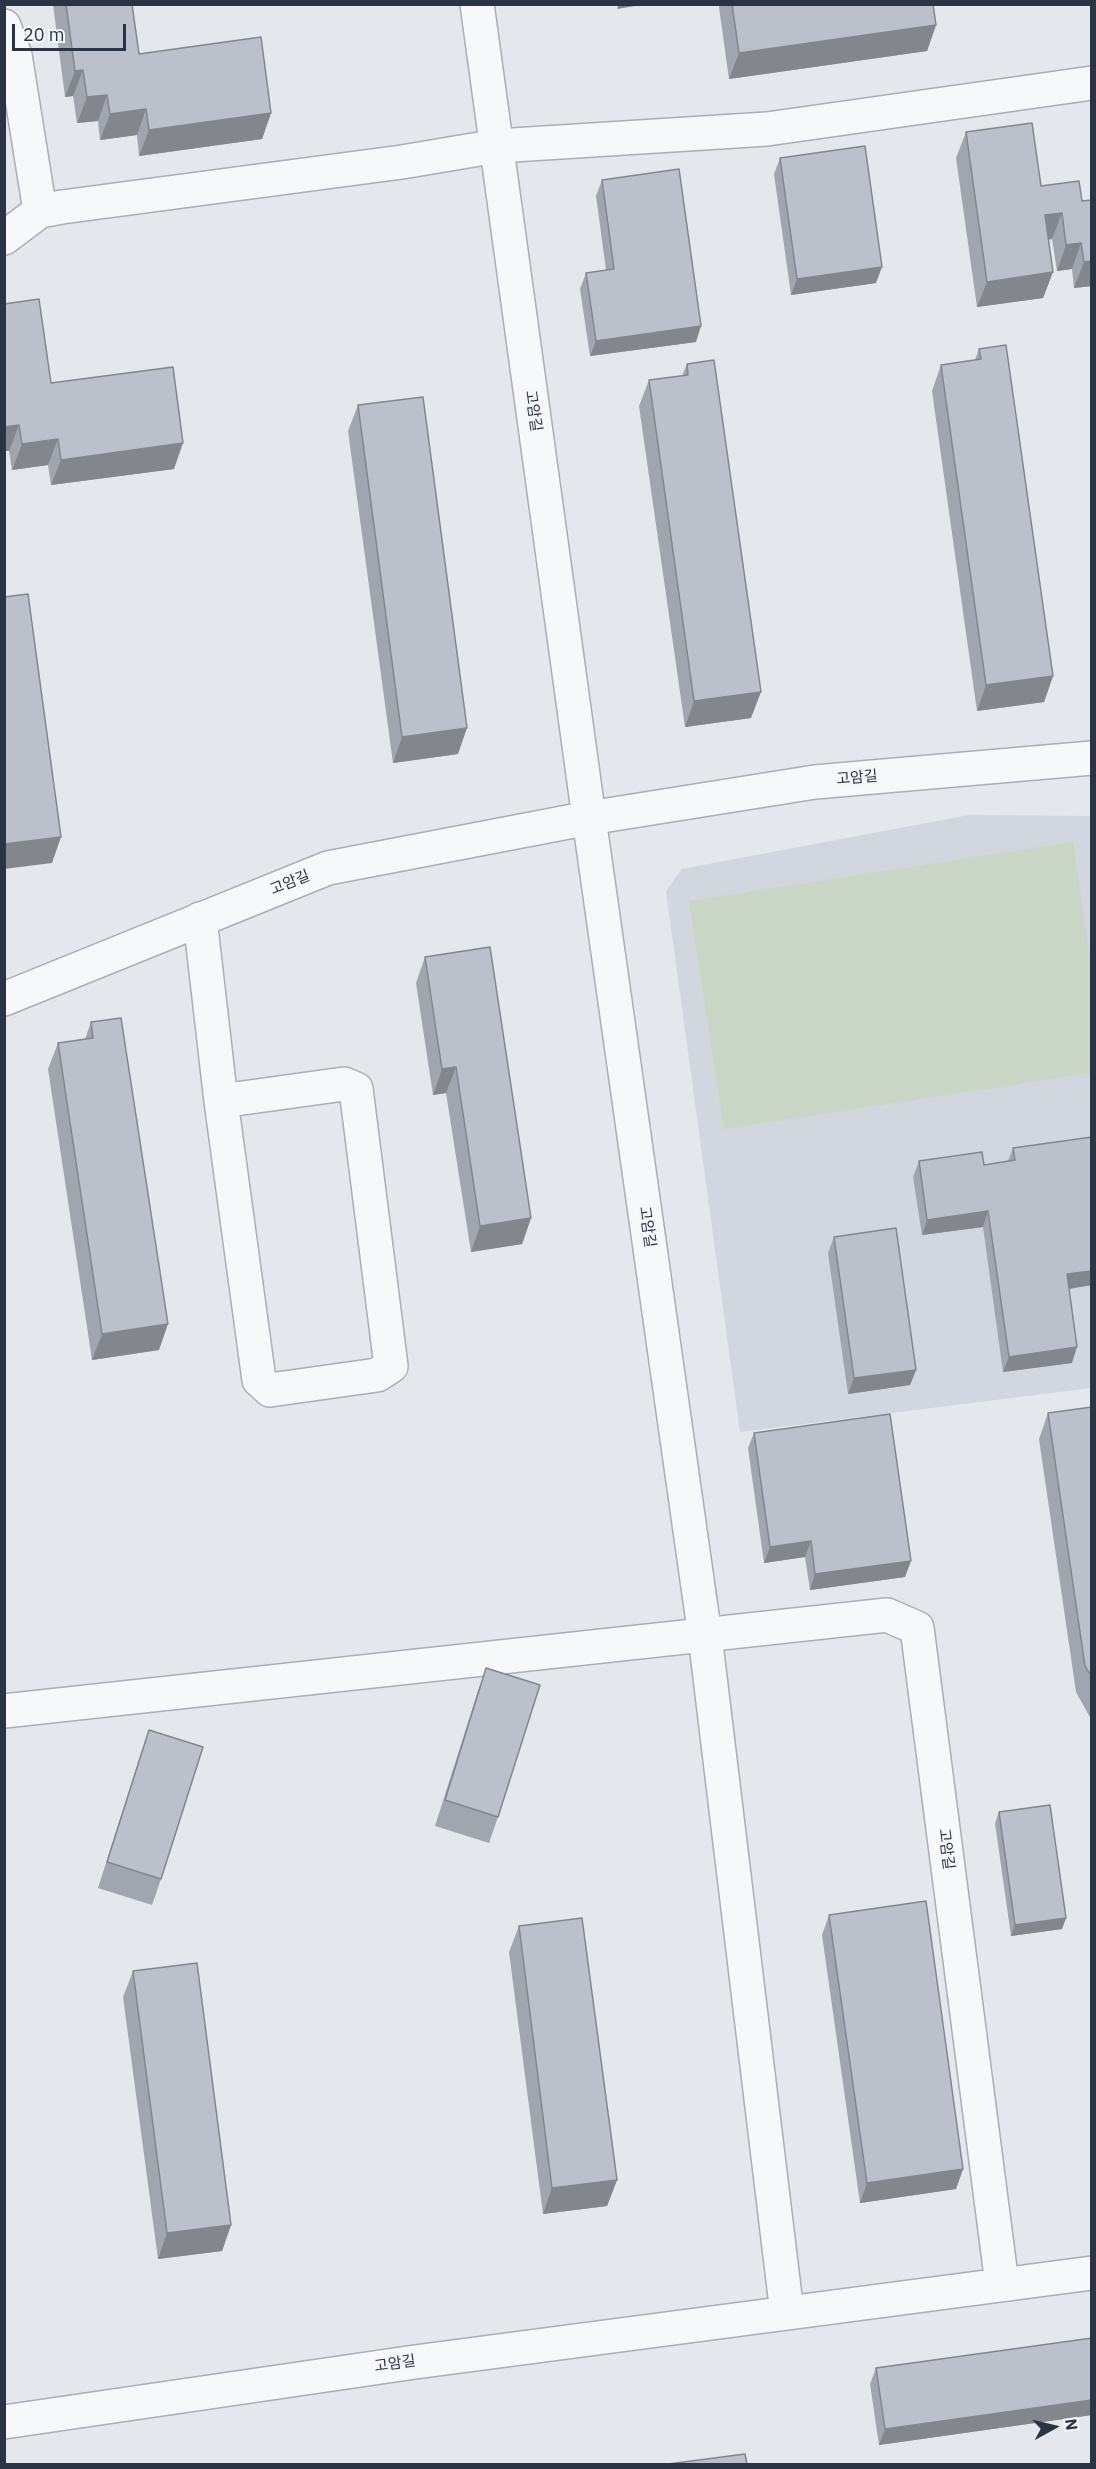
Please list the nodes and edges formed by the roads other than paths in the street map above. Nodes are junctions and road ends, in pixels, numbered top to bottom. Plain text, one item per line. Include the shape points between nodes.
1 (477, 4) edge
2 (4, 26) edge
3 (1092, 83) edge
4 (497, 146) junction
5 (40, 211) junction
6 (4, 238) edge
7 (1092, 758) edge
8 (589, 818) junction
9 (200, 919) junction
10 (4, 999) edge
11 (221, 1101) junction
12 (705, 1636) junction
13 (4, 1710) edge
14 (1092, 2273) edge
15 (1002, 2284) junction
16 (787, 2313) junction
17 (4, 2422) edge

1 - 4 street, 고암길
2 - 5 street via 15,55
3 - 4 street via 767,129
4 - 5 street
4 - 8 street, 고암길
5 - 6 street
7 - 8 street, 고암길 via 815,782
8 - 9 street, 고암길 via 328,868
8 - 12 street, 고암길
9 - 10 street, 고암길
9 - 11 street
11 - 11 street via 259,1380 270,1390 377,1375 391,1366 356,1089 344,1084
12 - 13 street
12 - 15 street, 고암길 via 887,1615 917,1628
12 - 16 street, 고암길
14 - 15 street, 고암길
15 - 16 street, 고암길
16 - 17 street, 고암길 via 415,2361

